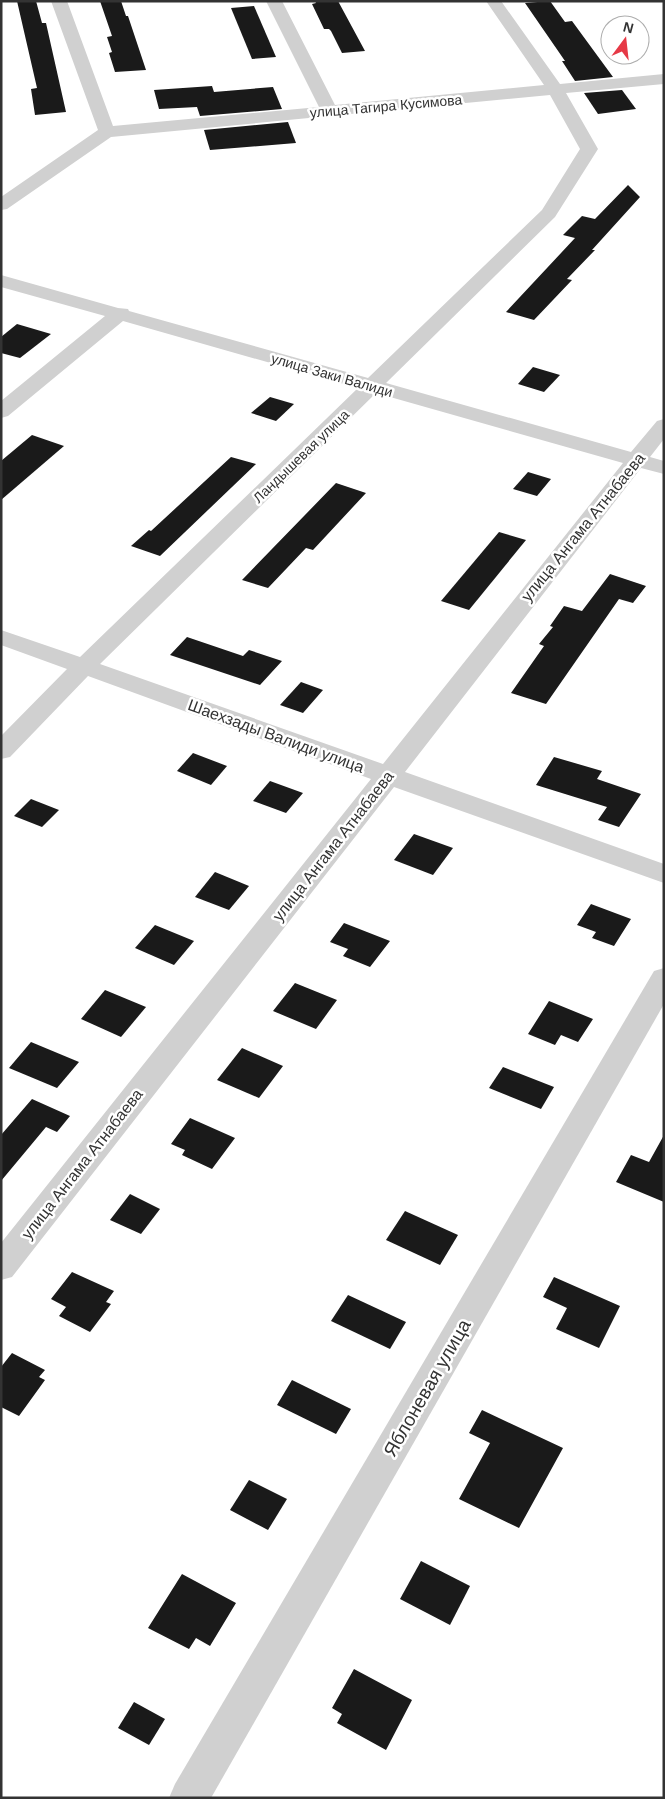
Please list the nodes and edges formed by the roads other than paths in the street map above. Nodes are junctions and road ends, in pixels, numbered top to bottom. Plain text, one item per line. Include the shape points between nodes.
1 (59, 1) edge
2 (274, 1) edge
3 (493, 1) edge
4 (664, 79) edge
5 (556, 90) junction
6 (330, 111) junction
7 (107, 132) junction
8 (1, 205) edge
9 (1, 281) edge
10 (121, 314) junction
11 (372, 387) junction
12 (1, 412) edge
13 (664, 424) edge
14 (636, 460) junction
15 (664, 468) edge
16 (1, 638) edge
17 (83, 666) junction
18 (1, 751) edge
19 (388, 777) junction
20 (664, 874) edge
21 (664, 978) edge
22 (1, 1267) edge
23 (189, 1798) edge

1 - 7 street
2 - 6 street
3 - 5 street, Ландышевая улица
4 - 5 street, улица Тагира Кусимова
5 - 6 street, улица Тагира Кусимова
5 - 11 street, Ландышевая улица via 589,148 564,189 549,213
6 - 7 street, улица Тагира Кусимова
7 - 8 street
9 - 10 street, улица Заки Валиди
10 - 11 street, улица Заки Валиди
10 - 12 street
11 - 14 street, улица Заки Валиди
11 - 17 street, Ландышевая улица
13 - 14 street, улица Ангама Атнабаева
14 - 15 street, улица Заки Валиди
14 - 19 street, улица Ангама Атнабаева
16 - 17 street, Шаехзады Валиди улица
17 - 18 street, Ландышевая улица
17 - 19 street, Шаехзады Валиди улица
19 - 20 street, Шаехзады Валиди улица
19 - 22 street, улица Ангама Атнабаева
21 - 23 street, Яблоневая улица

